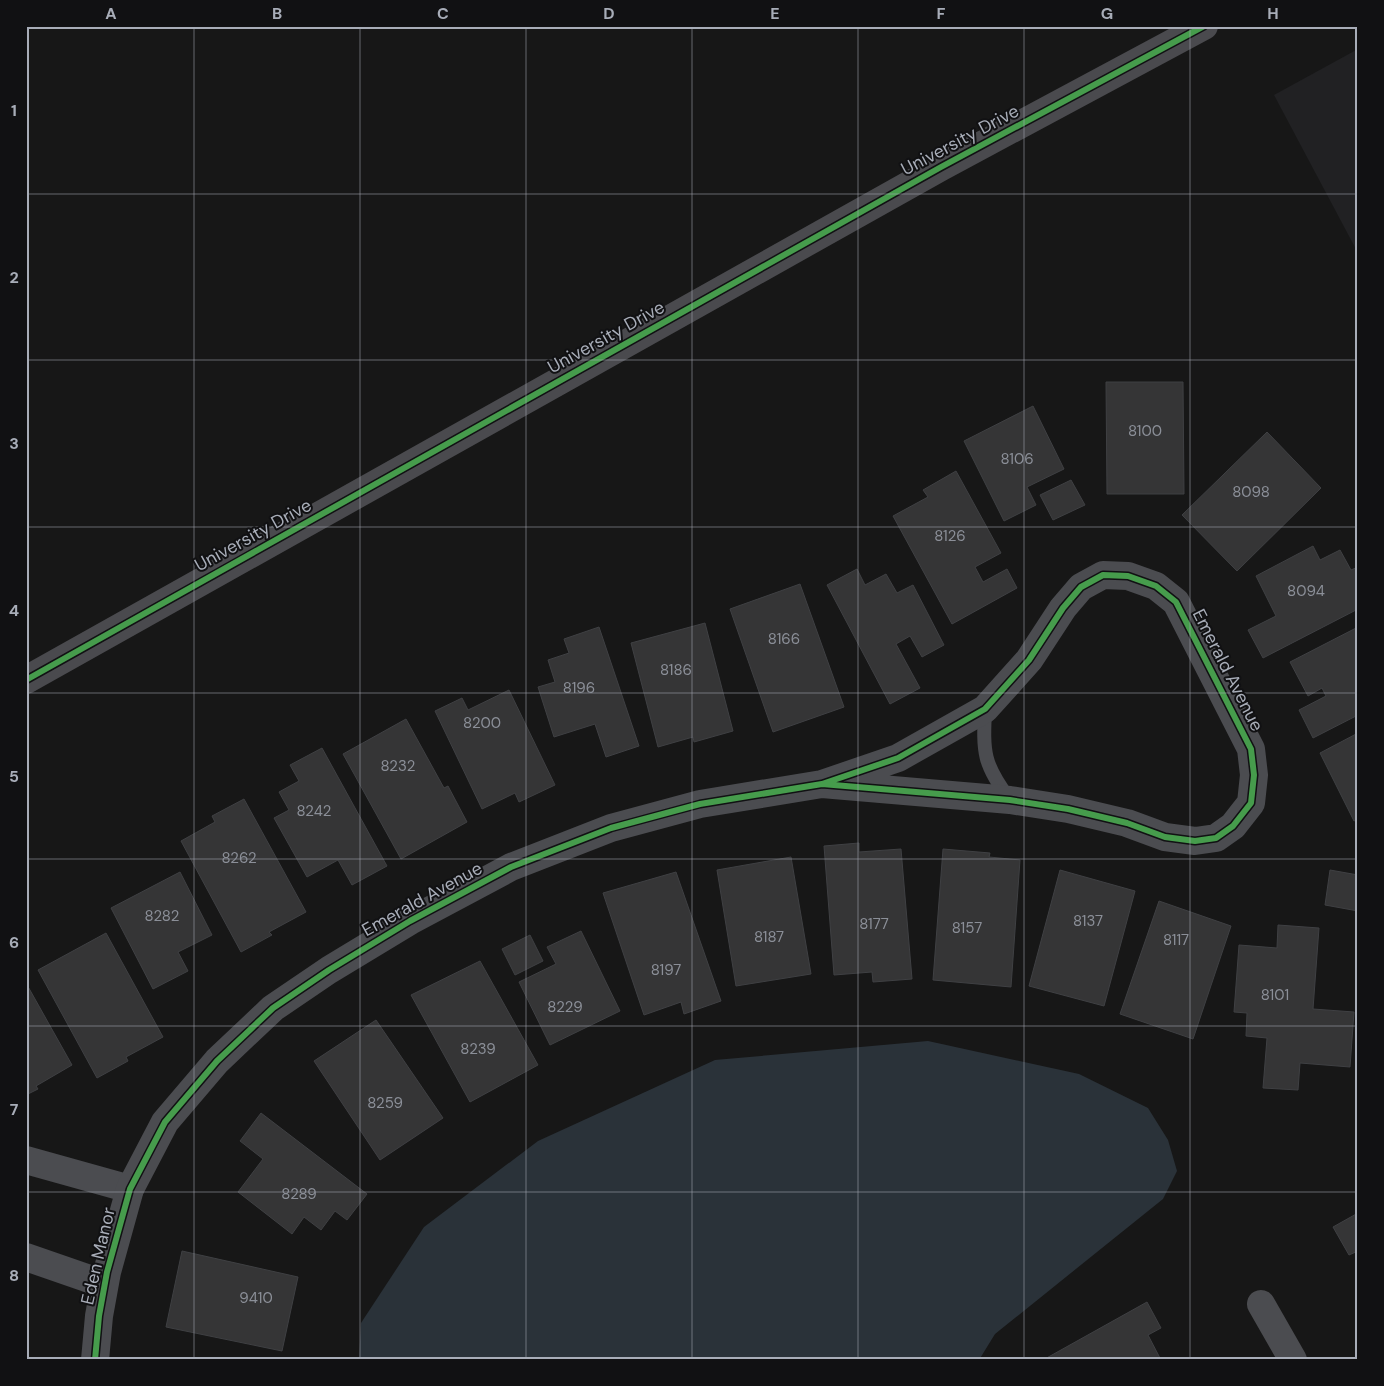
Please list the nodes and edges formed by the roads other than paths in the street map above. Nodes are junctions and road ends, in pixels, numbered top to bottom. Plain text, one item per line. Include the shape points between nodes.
1 (1204, 26) edge
2 (26, 680) edge
3 (985, 709) junction
4 (822, 784) junction
5 (1010, 800) junction
6 (26, 1160) edge
7 (130, 1189) junction
8 (26, 1258) edge
9 (104, 1284) junction
10 (1261, 1304) dead end
11 (95, 1360) edge
12 (1293, 1360) edge

1 - 2 main road, University Drive via 941,167
3 - 4 street, Emerald Avenue via 898,758
3 - 5 lane via 983,749 994,778
3 - 5 street, Emerald Avenue via 1029,660 1081,587 1102,576 1128,576 1156,586 1176,602 1251,749 1254,775 1251,803 1233,826 1216,838 1196,841 1165,837 1127,823
4 - 5 street, Emerald Avenue
4 - 7 street, Emerald Avenue via 700,804 611,828 511,867 410,921 273,1008 217,1061 165,1122
6 - 7 street
7 - 9 street, Eden Manor
8 - 9 street
9 - 11 street, Eden Manor
10 - 12 street

